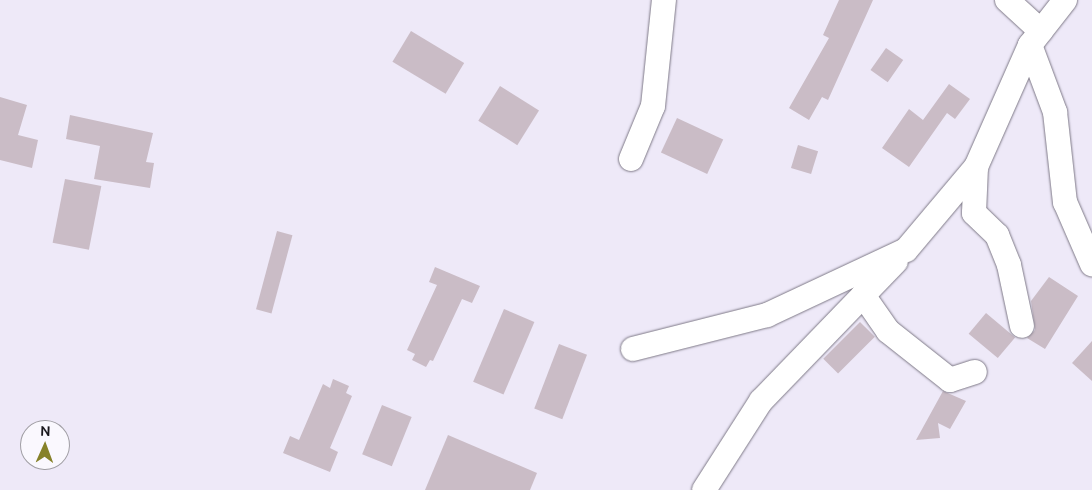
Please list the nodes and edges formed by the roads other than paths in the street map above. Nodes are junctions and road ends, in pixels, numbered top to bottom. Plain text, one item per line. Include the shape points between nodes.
1 (664, 0) edge
2 (1007, 0) edge
3 (1065, 0) edge
4 (1036, 38) junction
5 (631, 159) dead end
6 (976, 167) junction
7 (906, 250) junction
8 (1092, 264) edge
9 (863, 295) junction
10 (1022, 326) dead end
11 (633, 349) dead end
12 (975, 372) dead end
13 (712, 486) edge

1 - 5 street via 653,106
2 - 4 street
3 - 4 street
4 - 6 street
4 - 8 street via 1055,112 1065,202
6 - 7 street
6 - 10 street via 974,213 996,235 1008,265
7 - 9 street
7 - 11 street via 766,315
9 - 12 street via 888,331 950,380
9 - 13 street via 762,400

